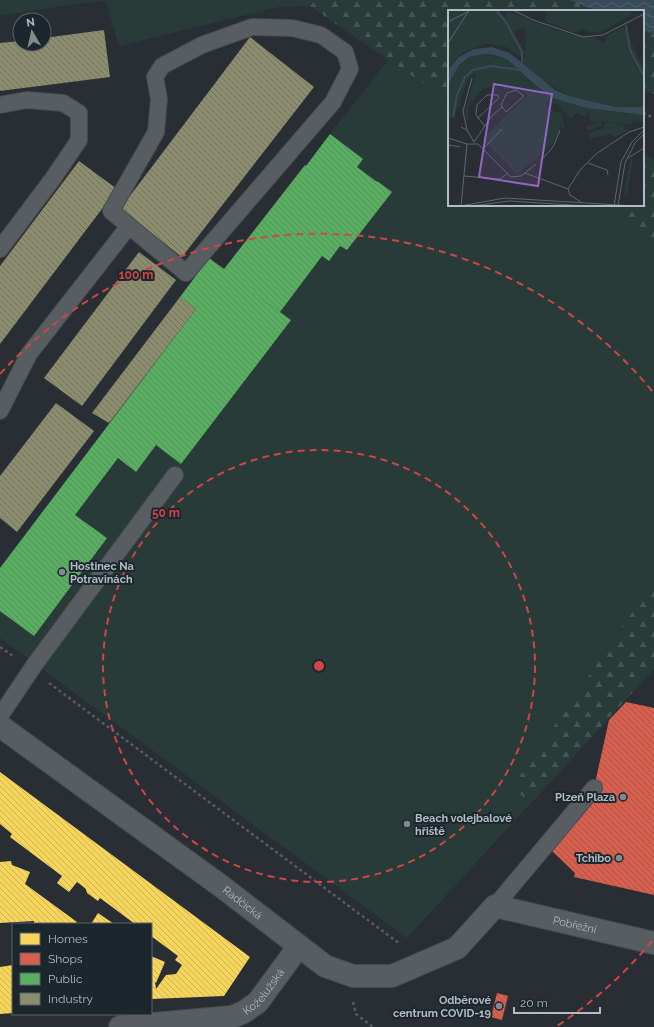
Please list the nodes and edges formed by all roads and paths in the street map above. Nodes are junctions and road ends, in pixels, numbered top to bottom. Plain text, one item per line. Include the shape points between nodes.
1 (0, 105) edge
2 (644, 113) edge
3 (654, 118) edge
4 (130, 226) junction
5 (0, 249) edge
6 (0, 411) edge
7 (175, 474) dead end
8 (0, 647) edge
9 (31, 670) junction
10 (0, 716) edge
11 (0, 726) edge
12 (594, 788) dead end
13 (495, 906) junction
14 (654, 943) edge
15 (299, 946) junction
16 (424, 962) junction
17 (120, 1027) edge

1 - 5 lane via 27,100 63,103 79,113 79,140
2 - 3 path
4 - 4 lane via 111,212 156,132 159,98 155,77 162,66 202,45 252,27 292,28 321,35 345,52 350,69 333,102 186,273
4 - 6 lane via 29,354
7 - 9 lane
8 - 9 path
9 - 10 lane
9 - 16 path
11 - 15 street, Radčická via 222,886
12 - 13 lane
13 - 14 street, Pobřežní
13 - 16 street, Radčická via 457,948
15 - 16 street, Radčická via 325,966 353,976 392,976
15 - 17 street, Koželužská via 258,1002 244,1012 232,1017

